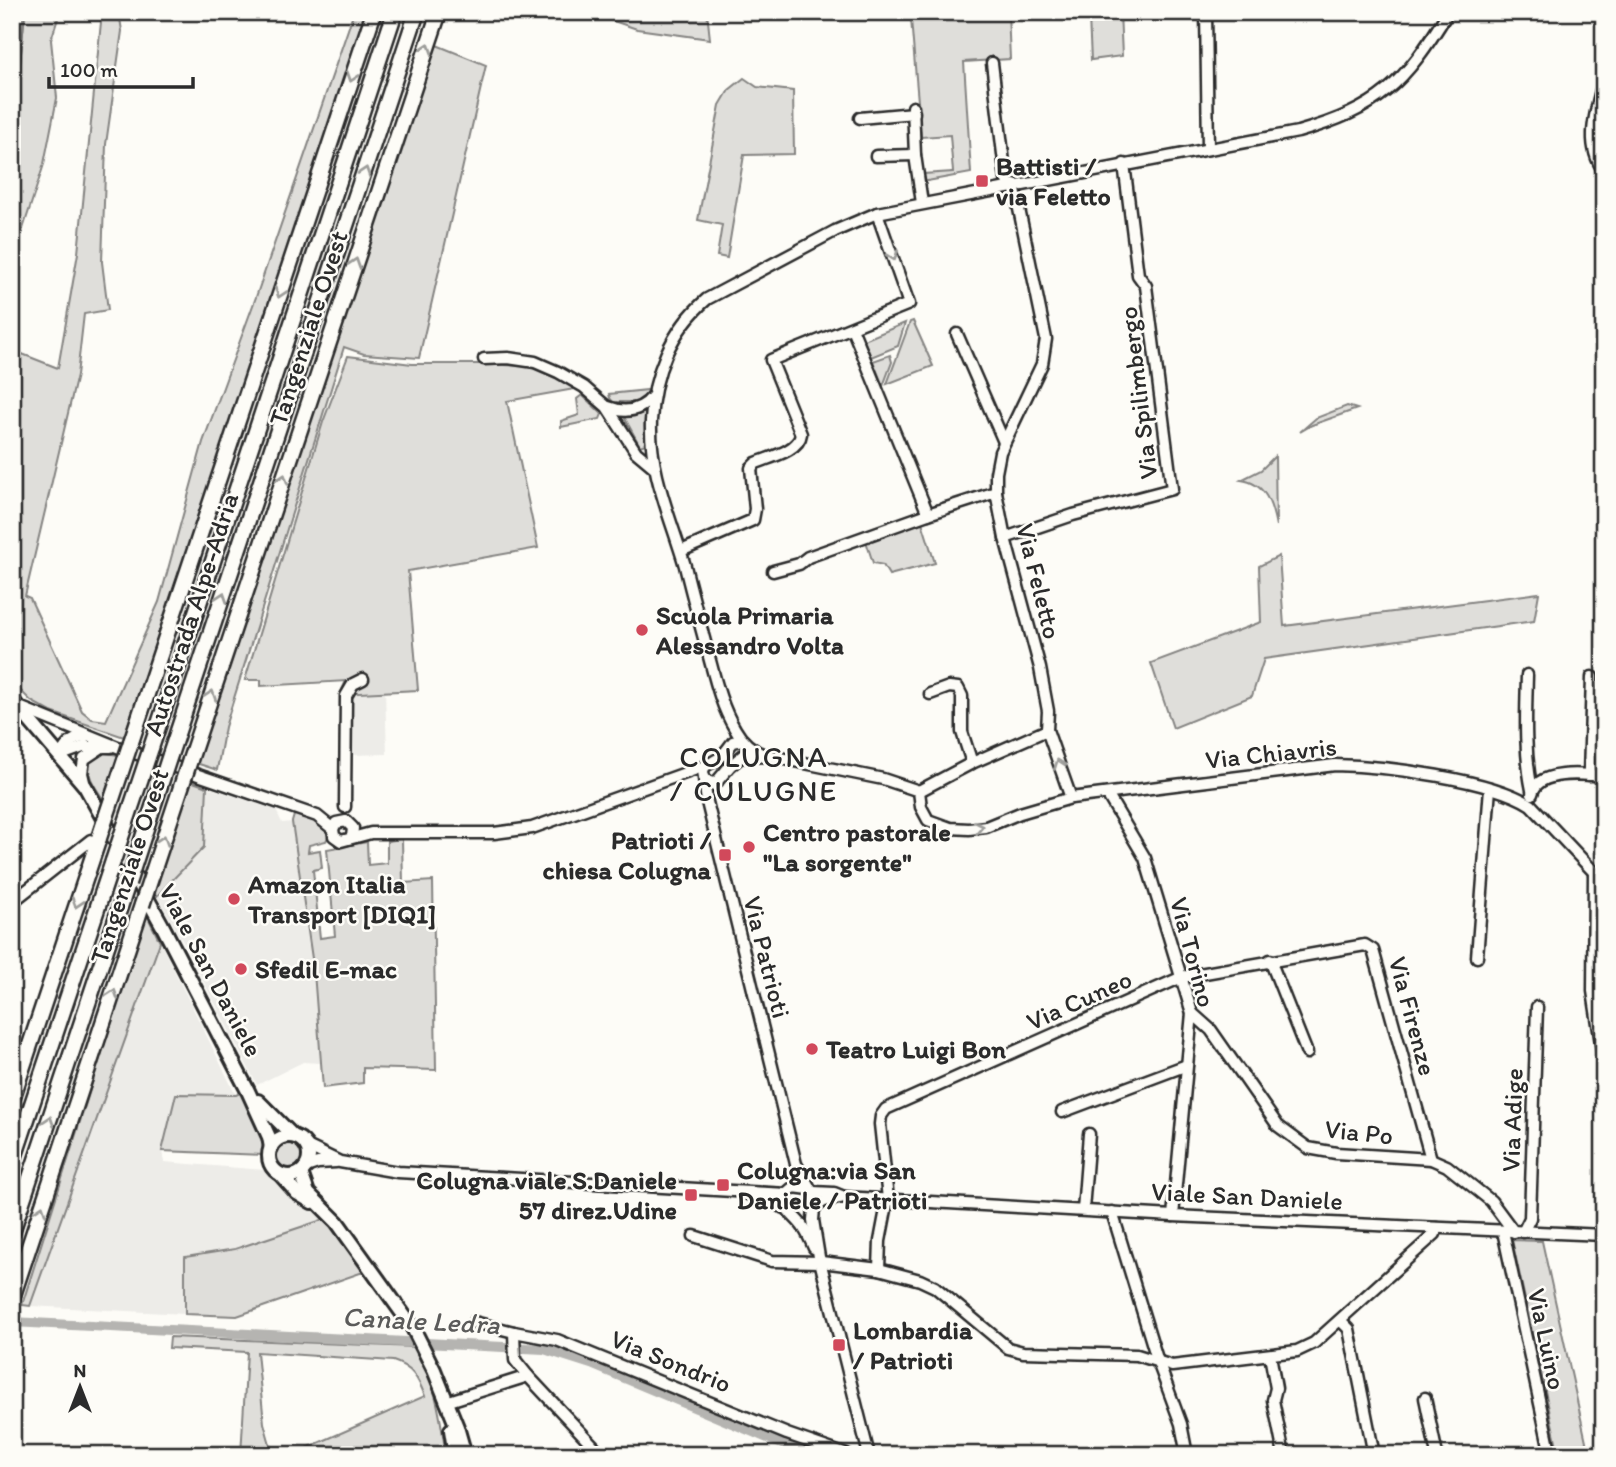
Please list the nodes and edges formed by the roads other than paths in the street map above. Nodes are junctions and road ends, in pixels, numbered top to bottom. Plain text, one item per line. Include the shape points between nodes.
1 (374, 12) edge
2 (395, 12) edge
3 (417, 12) edge
4 (439, 12) edge
5 (1206, 12) edge
6 (1448, 12) edge
7 (992, 63) dead end
8 (1604, 78) edge
9 (860, 118) dead end
10 (1208, 149) junction
11 (915, 155) junction
12 (876, 156) dead end
13 (1124, 164) junction
14 (1604, 171) edge
15 (1012, 186) junction
16 (922, 203) junction
17 (877, 213) junction
18 (852, 328) junction
19 (957, 334) dead end
20 (484, 359) dead end
21 (655, 392) junction
22 (607, 407) junction
23 (1004, 442) junction
24 (654, 467) junction
25 (996, 492) junction
26 (928, 514) junction
27 (1005, 538) junction
28 (681, 551) junction
29 (773, 572) dead end
30 (1527, 675) dead end
31 (1592, 677) dead end
32 (363, 679) dead end
33 (930, 694) dead end
34 (16, 703) edge
35 (731, 722) junction
36 (1047, 730) junction
37 (94, 738) junction
38 (744, 743) junction
39 (126, 745) junction
40 (730, 745) junction
41 (102, 747) junction
42 (61, 755) junction
43 (766, 756) junction
44 (744, 757) junction
45 (972, 763) junction
46 (701, 773) junction
47 (1589, 775) junction
48 (1604, 776) edge
49 (717, 782) junction
50 (85, 786) junction
51 (1490, 788) junction
52 (1532, 790) junction
53 (919, 791) junction
54 (1107, 793) junction
55 (1071, 798) junction
56 (707, 802) junction
57 (1531, 805) junction
58 (345, 827) junction
59 (95, 839) junction
60 (1594, 872) junction
61 (1604, 879) edge
62 (12, 902) edge
63 (1477, 957) dead end
64 (1270, 960) junction
65 (1182, 977) junction
66 (1537, 1007) dead end
67 (1192, 1013) junction
68 (1307, 1053) dead end
69 (1604, 1063) edge
70 (1187, 1065) junction
71 (248, 1091) junction
72 (12, 1099) edge
73 (1062, 1112) dead end
74 (1088, 1134) dead end
75 (293, 1136) junction
76 (307, 1146) junction
77 (271, 1148) junction
78 (1431, 1160) junction
79 (340, 1162) junction
80 (12, 1164) edge
81 (796, 1164) junction
82 (304, 1170) junction
83 (281, 1175) junction
84 (741, 1191) junction
85 (790, 1191) junction
86 (811, 1191) junction
87 (844, 1197) junction
88 (888, 1199) junction
89 (323, 1207) junction
90 (785, 1208) junction
91 (814, 1209) junction
92 (1083, 1210) junction
93 (1112, 1212) junction
94 (1173, 1216) junction
95 (796, 1217) junction
96 (1436, 1228) junction
97 (1503, 1231) junction
98 (12, 1232) edge
99 (1519, 1232) junction
100 (1604, 1235) edge
101 (694, 1236) dead end
102 (820, 1259) junction
103 (880, 1269) junction
104 (12, 1298) edge
105 (1341, 1321) junction
106 (474, 1322) dead end
107 (514, 1334) junction
108 (1269, 1354) junction
109 (1159, 1365) junction
110 (528, 1376) junction
111 (1425, 1398) dead end
112 (446, 1402) junction
113 (454, 1455) edge
114 (465, 1455) edge
115 (602, 1455) edge
116 (847, 1455) edge
117 (869, 1455) edge
118 (1187, 1455) edge
119 (1284, 1455) edge
120 (1374, 1455) edge
121 (1437, 1455) edge
122 (1551, 1455) edge

1 -> 39 highway, Tangenziale Ovest
2 - 80 highway, Autostrada Alpe-Adria, bridge
98 -> 3 highway, Autostrada Alpe-Adria, bridge
104 -> 4 highway, Tangenziale Ovest, bridge
5 - 10 street
6 - 10 street via 1414,64 1366,106 1298,132
7 - 15 street, Via Feletto via 1004,167
8 - 14 street via 1592,137
9 - 11 street via 914,110
10 - 13 street
11 - 12 street
11 - 16 street
13 - 15 street
13 - 27 street, Via Spilimbergo via 1138,275 1146,286 1172,489
15 - 16 street
15 - 23 street, Via Feletto via 1046,339 1042,364
16 - 17 street
17 -> 18 street via 909,304
17 - 21 street via 707,299 676,332
18 - 26 street
18 - 28 street via 771,360 801,440 751,468 753,520
19 - 23 street
20 - 22 street via 544,365 584,387
21 - 22 street via 647,403 629,411
21 - 24 street via 651,419
22 - 24 street via 636,452
23 - 25 street, Via Feletto
24 - 28 street
25 - 26 street
25 - 27 street, Via Feletto
26 - 29 street
27 - 36 street, Via Feletto via 1040,668
28 - 35 street
30 - 52 street via 1526,741
31 - 47 street
32 - 58 street via 353,684 346,696
33 - 45 street via 958,688 962,732
34 - 37 street
34 - 42 main road, Viale San Daniele
35 - 38 street
35 - 40 street
36 - 45 street
55 -> 36 street, Via Feletto
37 - 39 street
37 - 42 street via 72,740
38 - 40 street via 736,740
38 - 43 street
38 - 44 street via 748,752
39 - 41 street
39 - 58 street
39 - 59 highway, Tangenziale Ovest, bridge
40 - 46 street
41 - 42 street via 83,747
41 - 50 street via 84,759
42 - 50 main road, Viale San Daniele
43 - 44 street
43 - 53 street via 883,779
44 - 49 street
45 - 53 street
46 - 49 street via 709,782
46 - 56 street, Via Patrioti
46 - 58 street via 531,828 494,833 371,833
47 - 48 street
47 - 52 street via 1541,780
49 - 56 street
50 - 71 main road, Viale San Daniele
51 - 54 street, Via Chiavris via 1408,771 1335,765
51 - 57 street, Via Chiavris
51 - 63 street
52 - 57 street
53 -> 55 street, Via Chiavris via 925,816 934,823 969,830
54 - 55 street, Via Chiavris
54 - 65 street, Via Torino via 1145,858
56 - 81 street, Via Patrioti
57 - 60 street, Via Chiavris
59 - 62 street
59 -> 72 highway, Tangenziale Ovest
60 - 61 street, Via Chiavris
60 - 69 street via 1593,991
64 - 65 street, Via Firenze
64 - 68 street
64 - 78 street, Via Firenze via 1365,945 1373,950
65 - 67 street, Via Torino
65 - 88 street, Via Cuneo via 886,1110 880,1124
66 - 99 street, Via Adige via 1530,1218
67 - 70 street, Via Torino
67 - 78 street, Via Po via 1211,1031 1278,1126 1308,1148
70 - 73 street
70 - 94 street, Via Torino
71 - 75 main road, Viale San Daniele
71 - 77 main road, Viale San Daniele
74 - 92 street
75 - 76 main road, Viale San Daniele
75 - 77 main road via 279,1139
76 - 79 street, Viale San Daniele
76 - 82 main road
77 - 83 main road, Viale San Daniele via 270,1164
78 - 99 street, Via Po via 1471,1183
79 - 82 street, Viale San Daniele via 318,1163
79 - 84 street, Viale San Daniele via 398,1172
81 - 85 street, Via Patrioti
81 - 86 street, Via Patrioti
82 - 83 main road, Viale San Daniele
82 - 89 main road via 308,1193
83 - 89 main road via 297,1194
84 - 85 street, Viale San Daniele
84 - 90 street, Viale San Daniele
85 - 86 street
85 - 90 street
86 - 87 street, Viale San Daniele
86 - 91 street
87 - 88 street, Viale San Daniele
87 - 91 street, Viale San Daniele via 824,1201
88 - 92 street, Viale San Daniele
88 - 103 street
89 - 112 main road via 413,1328
90 - 95 street
91 - 95 street via 806,1217
91 - 102 street
92 - 93 street, Viale San Daniele
93 - 94 street, Viale San Daniele
93 - 109 street
94 - 96 street, Viale San Daniele
95 - 102 street
96 - 97 street, Viale San Daniele
96 - 105 street via 1436,1234
97 - 99 street, Viale San Daniele
97 - 122 street, Via Luino
99 - 100 street, Viale San Daniele
101 - 102 street via 772,1261
102 - 103 street
102 - 117 street
103 - 109 street via 935,1287 1008,1348 1138,1355
105 - 108 street via 1297,1351
105 - 120 street via 1349,1329
106 - 107 street, Via Sondrio
107 - 110 street via 513,1351
107 - 116 street, Via Sondrio via 557,1340
108 - 109 street
108 - 119 street
109 - 118 street
110 - 112 street
110 - 115 street
111 - 121 street
112 - 113 main road
112 - 114 main road

